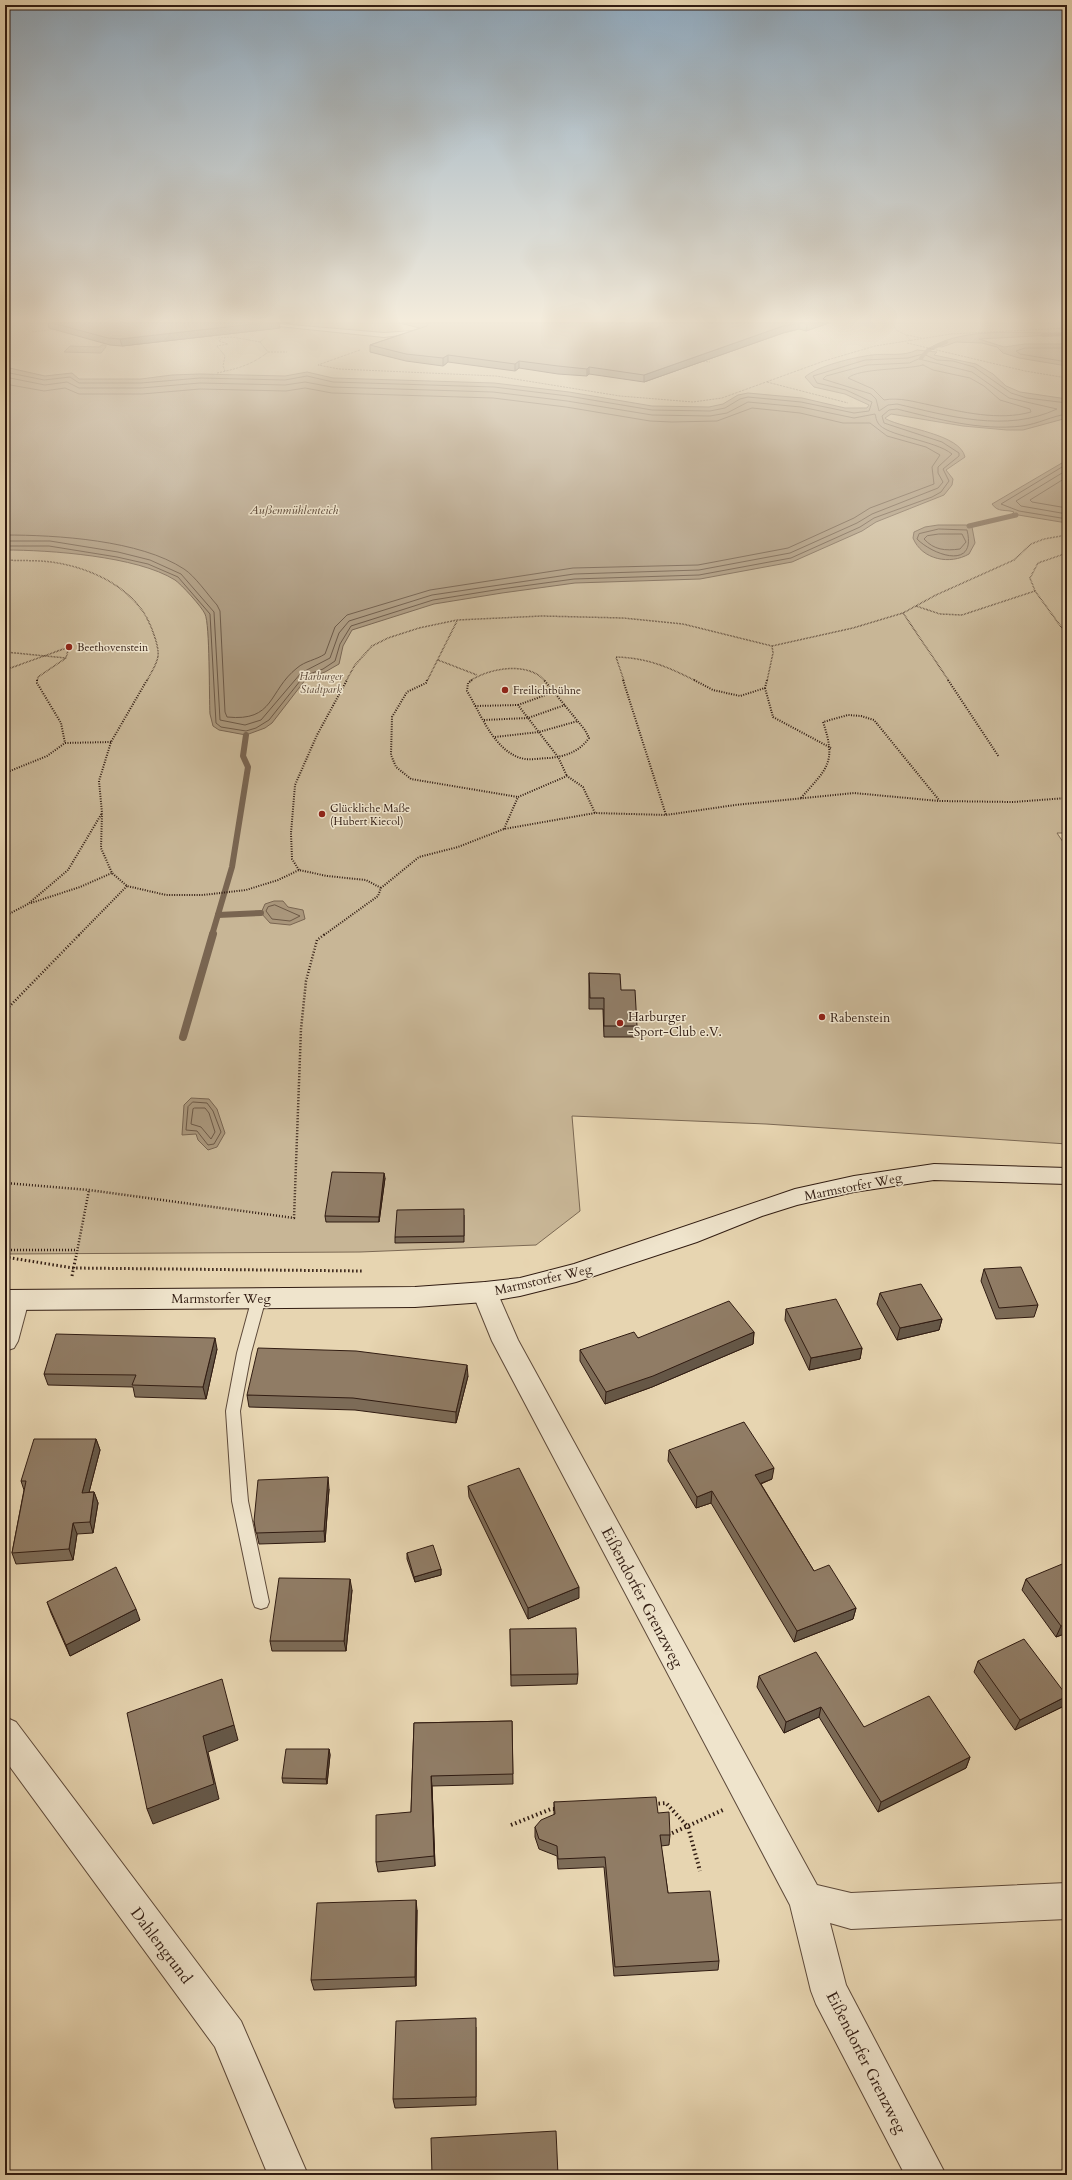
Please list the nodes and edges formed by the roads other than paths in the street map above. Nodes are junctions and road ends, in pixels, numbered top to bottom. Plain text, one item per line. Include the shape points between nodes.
1 (1067, 1176) edge
2 (485, 1292) junction
3 (259, 1298) junction
4 (10, 1300) edge
5 (5, 1341) edge
6 (261, 1602) dead end
7 (5, 1734) edge
8 (806, 1900) junction
9 (1067, 1901) edge
10 (288, 2175) edge
11 (926, 2175) edge

1 - 2 street, Marmstorfer Weg via 934,1172 854,1184 795,1197 754,1210 688,1236 576,1273 520,1287
2 - 3 street, Marmstorfer Weg via 415,1297
2 - 8 street, Eißendorfer Grenzweg via 505,1341
3 - 4 street, Marmstorfer Weg
3 - 6 lane via 244,1353 233,1411 240,1501
4 - 5 street
7 - 10 street, Dahlengrund via 228,2034
8 - 9 street via 851,1911
8 - 11 street, Eißendorfer Grenzweg via 829,1991

